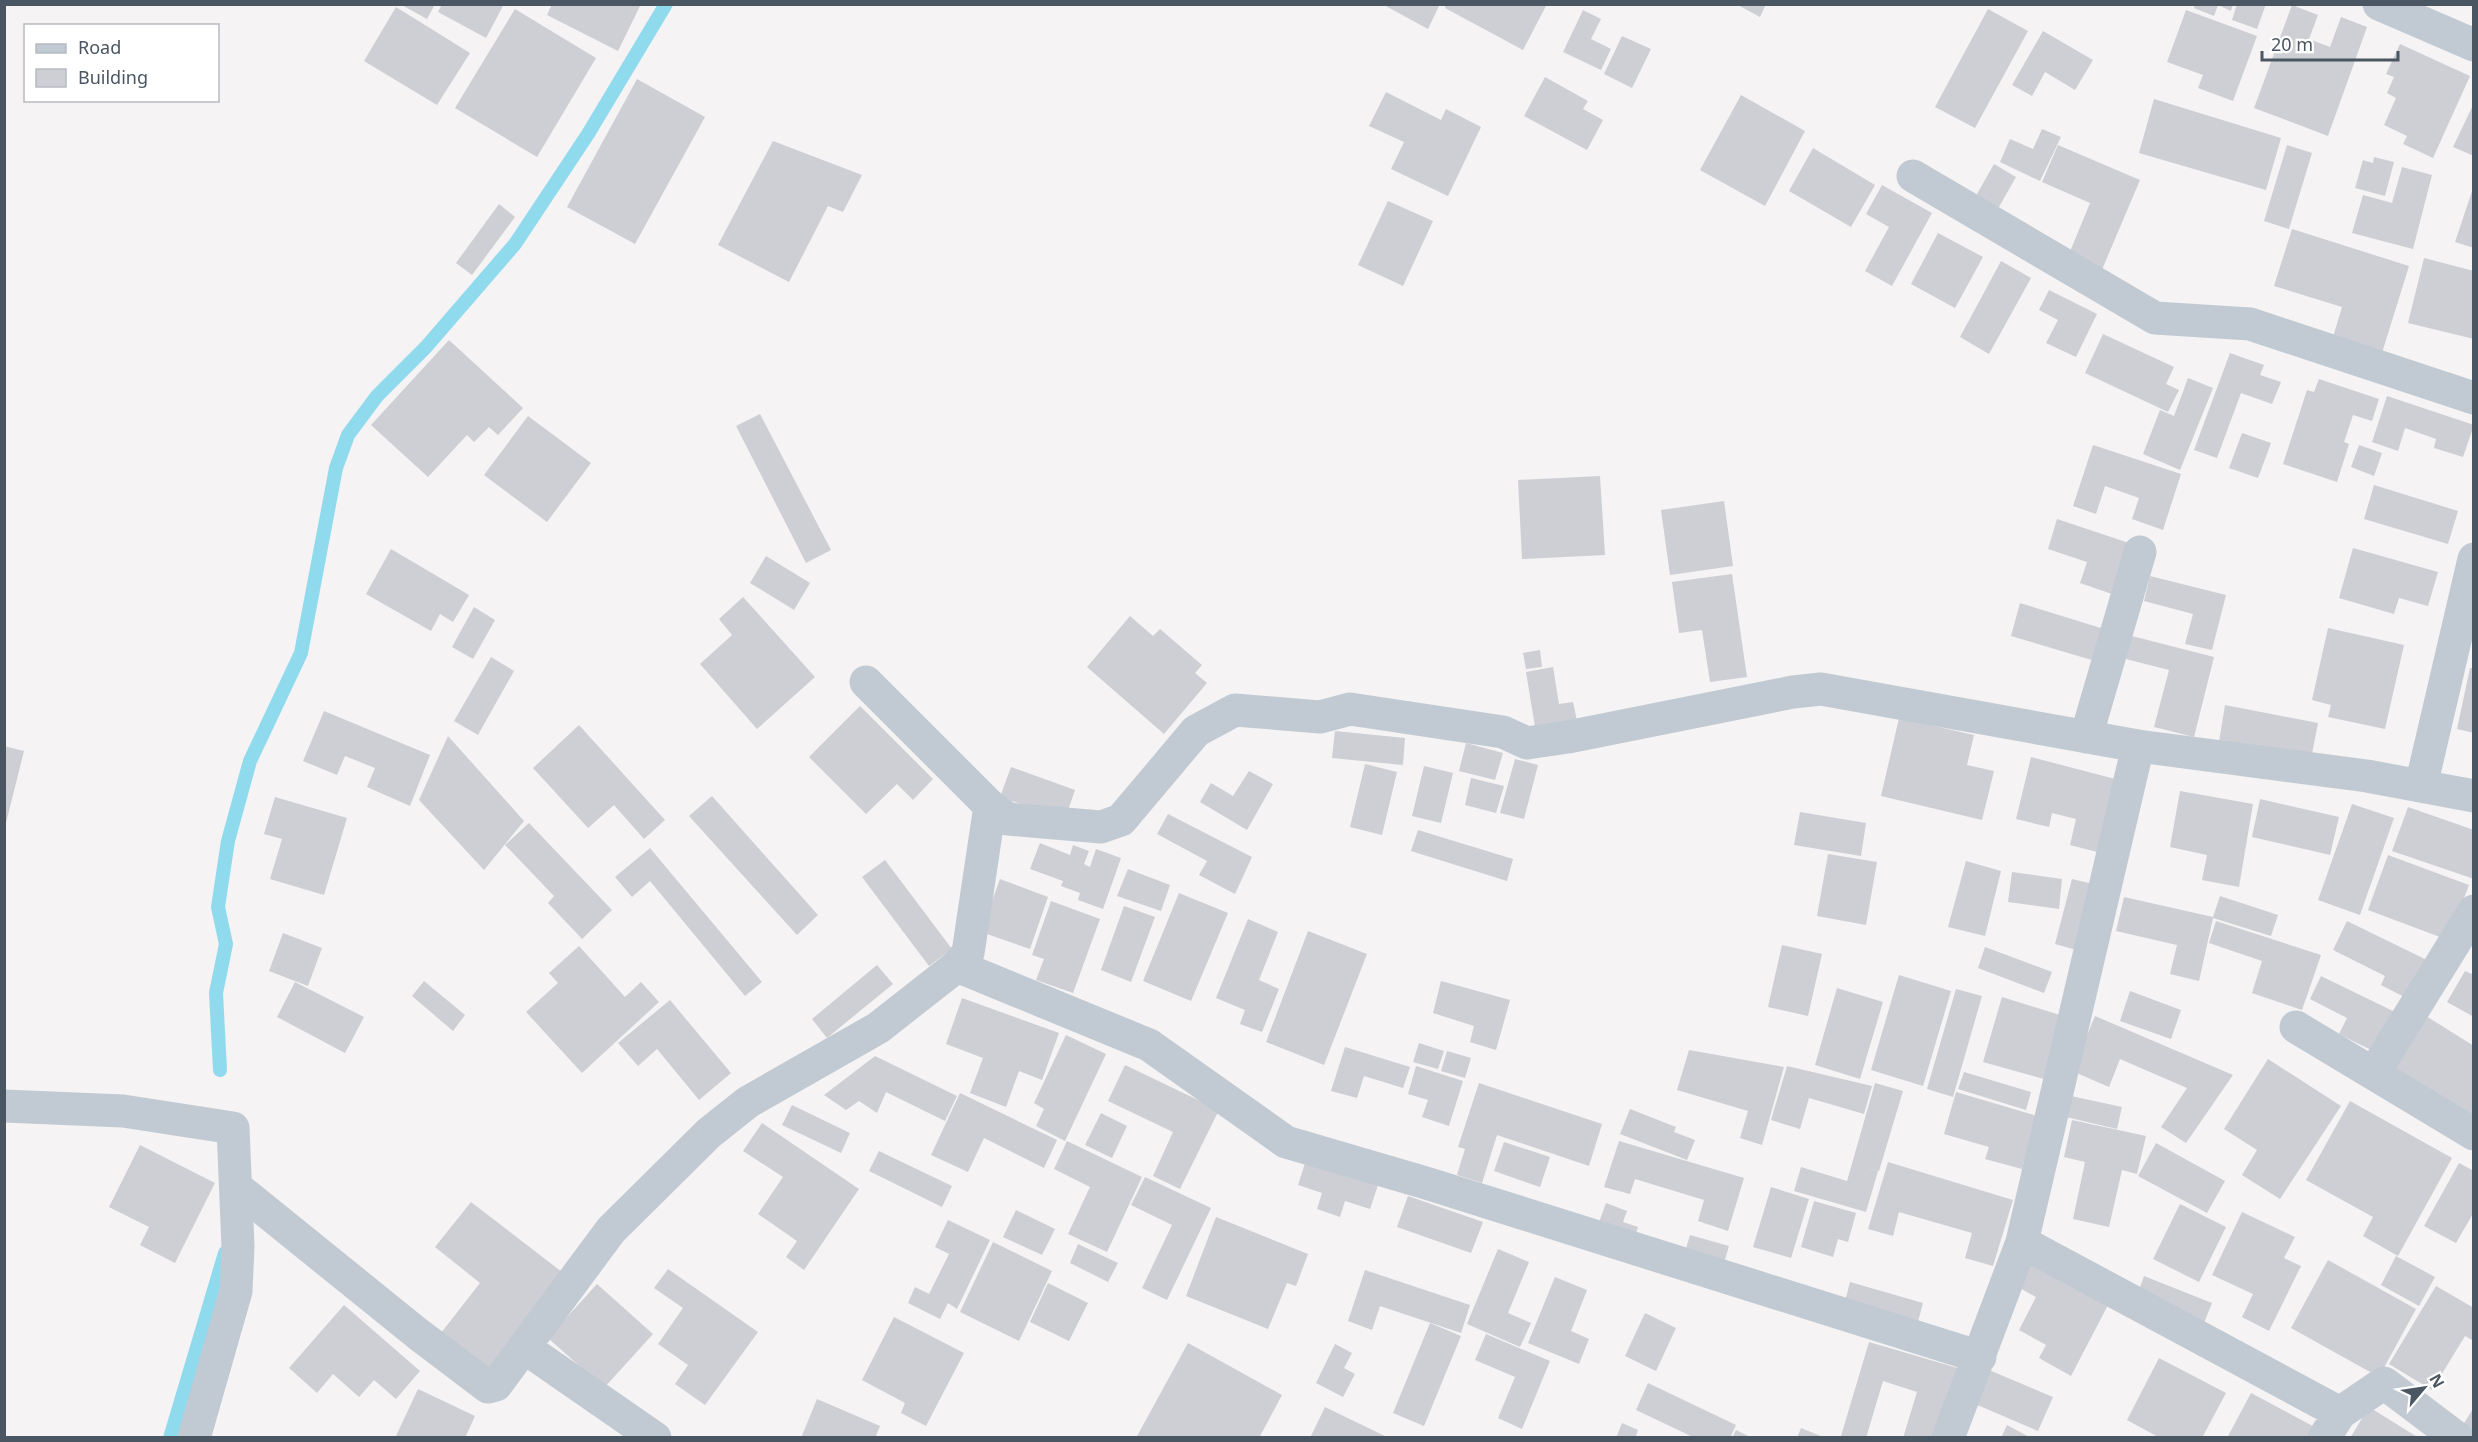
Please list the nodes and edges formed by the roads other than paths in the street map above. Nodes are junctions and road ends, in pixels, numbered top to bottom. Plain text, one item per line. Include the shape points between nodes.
1 (2379, 4) edge
2 (2415, 12) edge
3 (2474, 45) edge
4 (1913, 176) dead end
5 (2474, 398) edge
6 (2140, 552) dead end
7 (2474, 559) edge
8 (866, 682) dead end
9 (2086, 737) junction
10 (2138, 746) junction
11 (2421, 786) junction
12 (2474, 796) edge
13 (990, 806) junction
14 (2474, 911) edge
15 (957, 966) junction
16 (2296, 1027) dead end
17 (2374, 1073) junction
18 (4, 1106) edge
19 (2474, 1134) edge
20 (236, 1186) junction
21 (2022, 1242) junction
22 (525, 1348) junction
23 (1980, 1357) junction
24 (2332, 1425) edge
25 (194, 1437) edge
26 (655, 1437) edge
27 (1948, 1437) edge
28 (2457, 1437) edge

1 - 2 street
2 - 3 street
4 - 5 street via 2155,318 2250,324
6 - 9 street
7 - 11 street
8 - 13 street
9 - 10 street
9 - 13 street via 1821,689 1527,742 1503,732 1350,709 1320,717 1235,710 1196,731 1120,820 1101,826 1008,819
10 - 11 street
10 - 21 street
11 - 12 street
13 - 15 street via 968,953
14 - 17 street
15 - 22 street via 878,1028 748,1102 709,1133 611,1230
15 - 23 street via 1149,1045 1286,1142
16 - 17 street
17 - 19 street
18 - 20 street via 123,1111 233,1128
20 - 22 street via 489,1387 504,1377
20 - 25 street via 236,1292
21 - 23 street
21 - 24 street
22 - 26 street
23 - 27 street
24 - 28 street via 2384,1383

